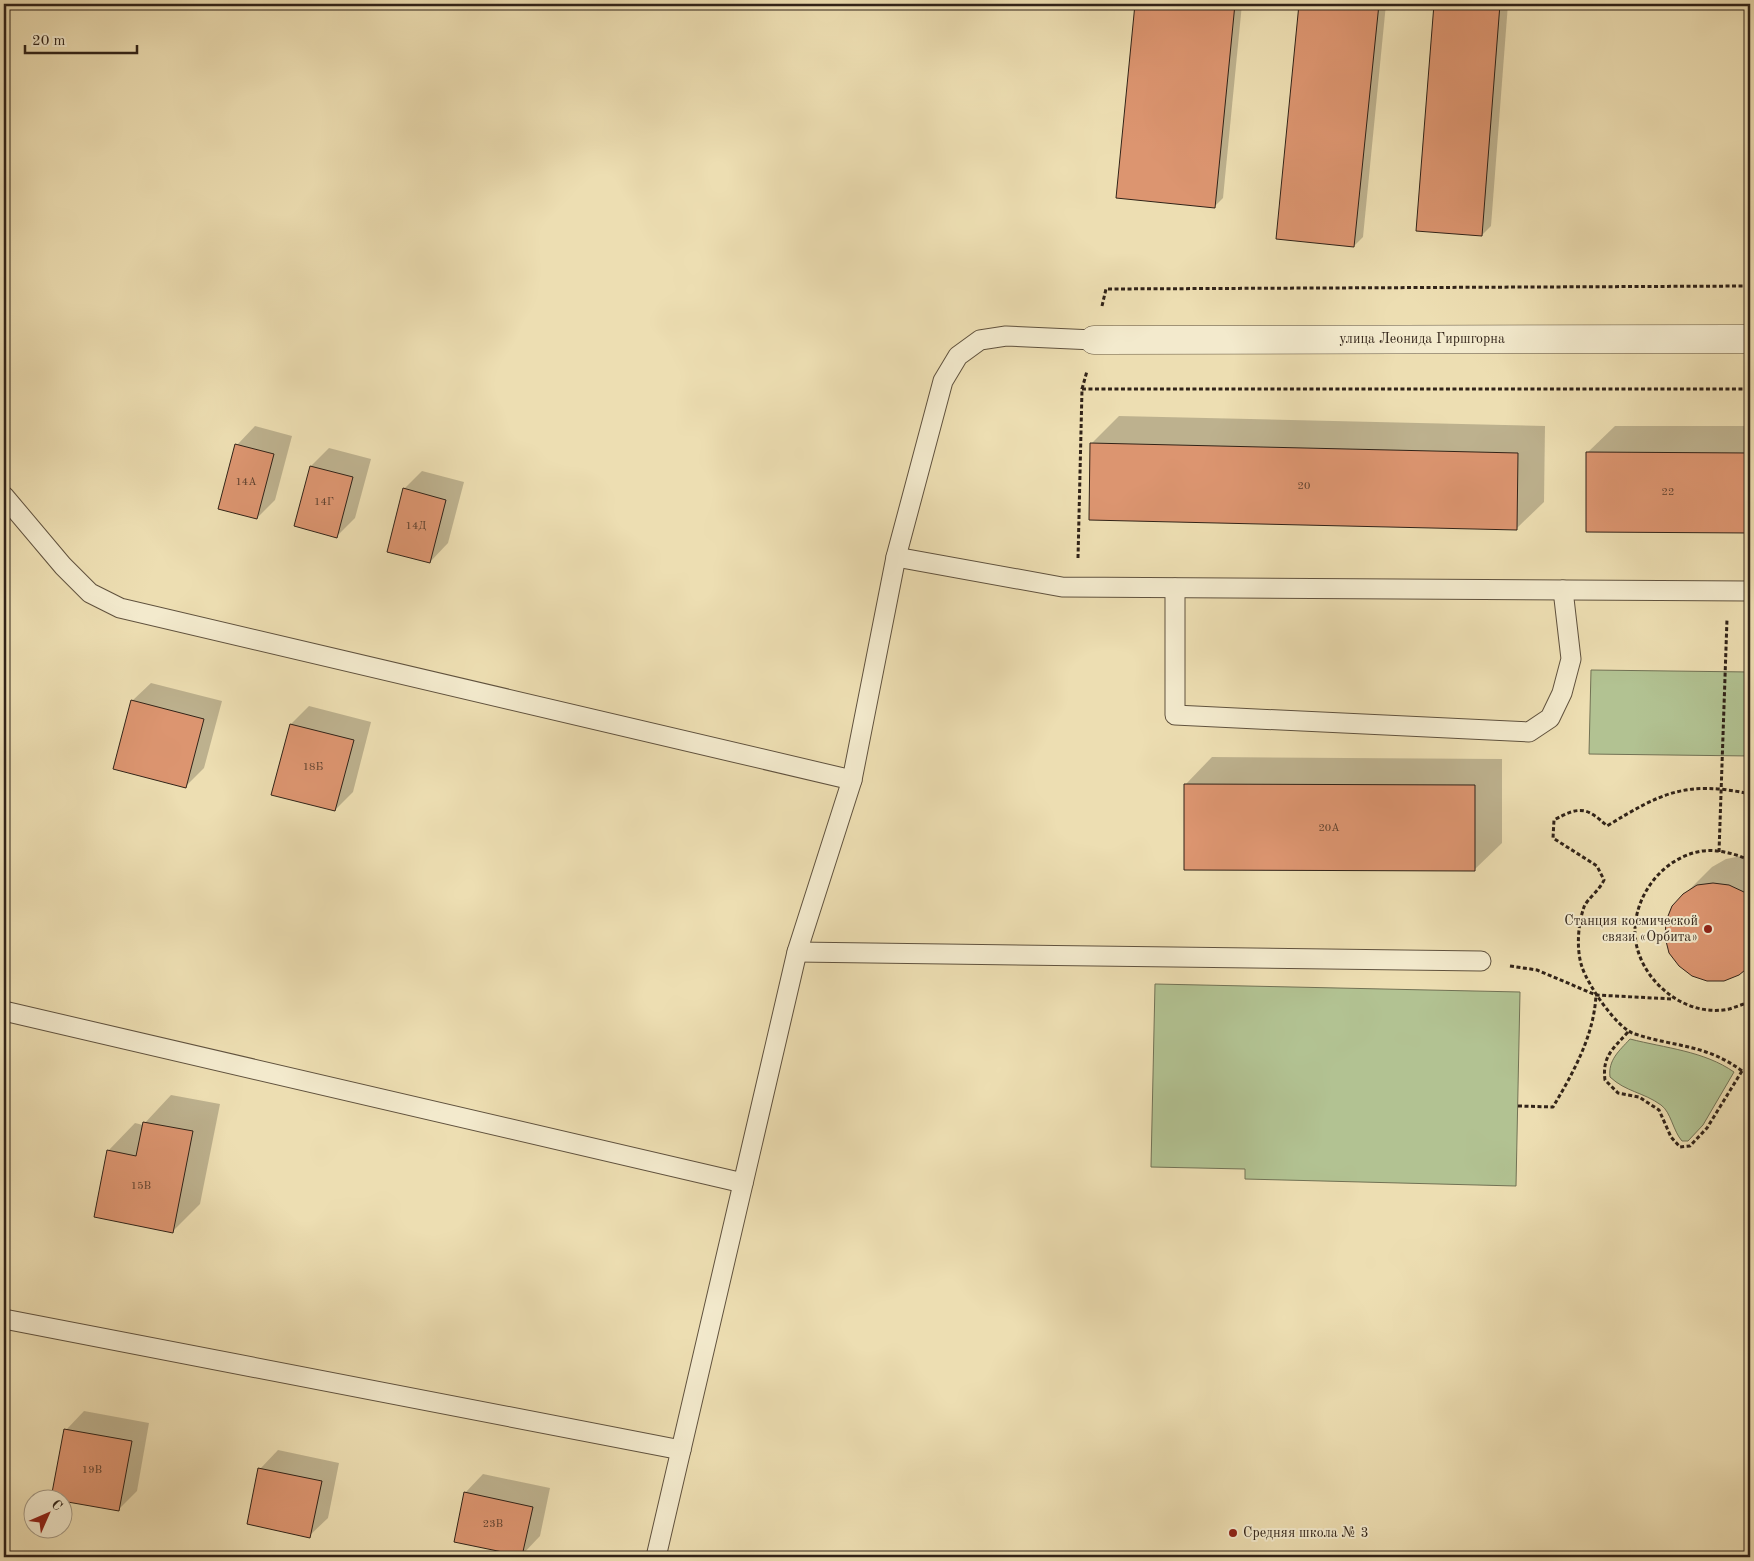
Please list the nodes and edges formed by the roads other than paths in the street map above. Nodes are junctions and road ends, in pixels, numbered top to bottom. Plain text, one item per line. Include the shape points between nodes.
1 (1750, 339) edge
2 (1094, 340) joint
3 (4, 496) edge
4 (896, 557) junction
5 (1175, 588) junction
6 (1563, 590) junction
7 (1750, 591) edge
8 (852, 780) junction
9 (797, 952) junction
10 (1481, 961) road end
11 (4, 1011) edge
12 (743, 1184) junction
13 (4, 1319) edge
14 (680, 1450) junction
15 (656, 1557) edge

1 - 2 street, улица Леонида Гиршгорна
2 - 4 lane via 1006,336 980,340 958,356 943,381
3 - 8 lane via 90,593 120,608
4 - 5 lane via 1062,587
4 - 8 lane
5 - 6 lane
5 - 6 lane via 1175,715 1528,732 1550,718 1562,693 1571,659
6 - 7 lane
8 - 9 lane
9 - 10 lane
9 - 12 lane
11 - 12 lane
12 - 14 lane
13 - 14 lane
14 - 15 lane

